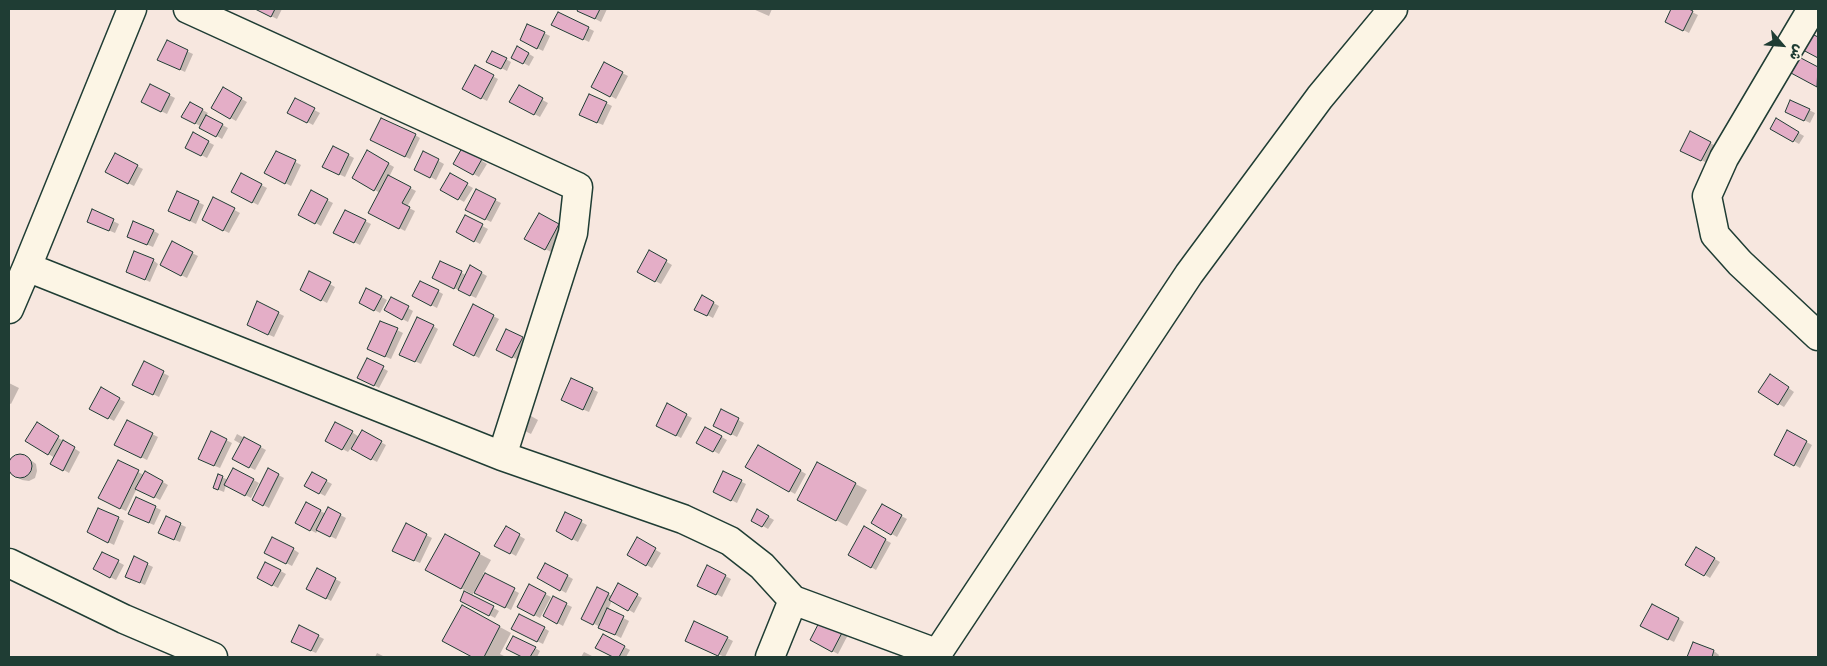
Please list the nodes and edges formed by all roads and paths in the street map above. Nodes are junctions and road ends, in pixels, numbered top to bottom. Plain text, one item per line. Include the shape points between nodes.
1 (132, 9) edge
2 (188, 9) edge
3 (1393, 9) edge
4 (1812, 9) edge
5 (27, 268) junction
6 (9, 309) edge
7 (1818, 336) edge
8 (502, 456) junction
9 (9, 563) edge
10 (793, 600) junction
11 (935, 655) edge
12 (213, 657) edge
13 (770, 657) edge

1 - 5 street
2 - 8 street via 578,188 573,233
3 - 11 street via 1320,97 1190,274
4 - 7 street via 1724,158 1706,196 1715,235
5 - 6 street
5 - 8 street
8 - 10 street via 683,519 730,542 762,566
9 - 12 street via 124,619
10 - 11 street
10 - 13 street

